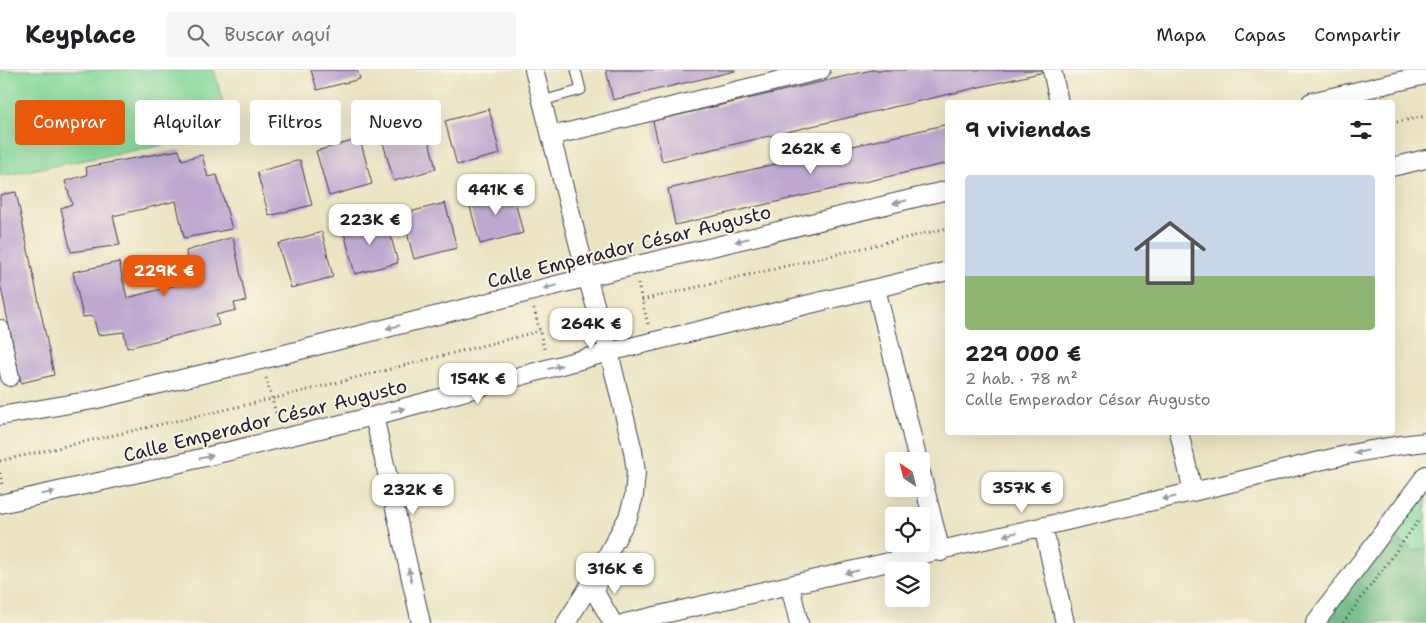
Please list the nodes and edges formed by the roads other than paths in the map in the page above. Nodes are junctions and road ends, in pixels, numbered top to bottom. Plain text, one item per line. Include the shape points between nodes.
1 (534, 70) edge
2 (576, 70) edge
3 (821, 70) edge
4 (1052, 70) edge
5 (1426, 75) edge
6 (1059, 100) edge
7 (1320, 100) edge
8 (542, 101) junction
9 (552, 136) junction
10 (1426, 159) edge
11 (1395, 166) edge
12 (945, 191) edge
13 (945, 272) edge
14 (587, 277) junction
15 (876, 288) junction
16 (0, 329) edge
17 (609, 352) junction
18 (10, 377) dead end
19 (0, 416) edge
20 (374, 416) junction
21 (1180, 435) edge
22 (1426, 442) edge
23 (916, 452) edge
24 (1426, 475) edge
25 (1193, 492) junction
26 (927, 498) edge
27 (0, 504) edge
28 (1043, 526) junction
29 (941, 552) junction
30 (598, 572) junction
31 (790, 586) junction
32 (421, 623) edge
33 (566, 623) edge
34 (613, 623) edge
35 (625, 623) edge
36 (799, 623) edge
37 (1065, 623) edge
38 (1315, 623) edge

1 - 8 street
2 - 8 lane via 581,90
3 - 9 street
4 - 6 street
5 - 7 street
8 - 9 street
9 - 14 street
10 - 11 street
12 -> 14 street, Calle Emperador César Augusto
13 - 15 street, Calle Emperador César Augusto
14 - 17 street
14 -> 19 street, Calle Emperador César Augusto via 93,400
15 - 17 street, Calle Emperador César Augusto
15 - 23 street
16 - 18 street
20 -> 17 street, Calle Emperador César Augusto
17 - 30 street via 634,451 636,472 628,517
27 -> 20 street, Calle Emperador César Augusto
32 -> 20 street
21 - 25 street
22 -> 25 street via 1382,447
24 - 38 street
25 -> 28 street
26 - 29 street
28 -> 29 street
28 - 37 street
29 -> 31 street
30 - 33 street
30 - 34 street via 596,594
31 - 35 street
31 - 36 street

